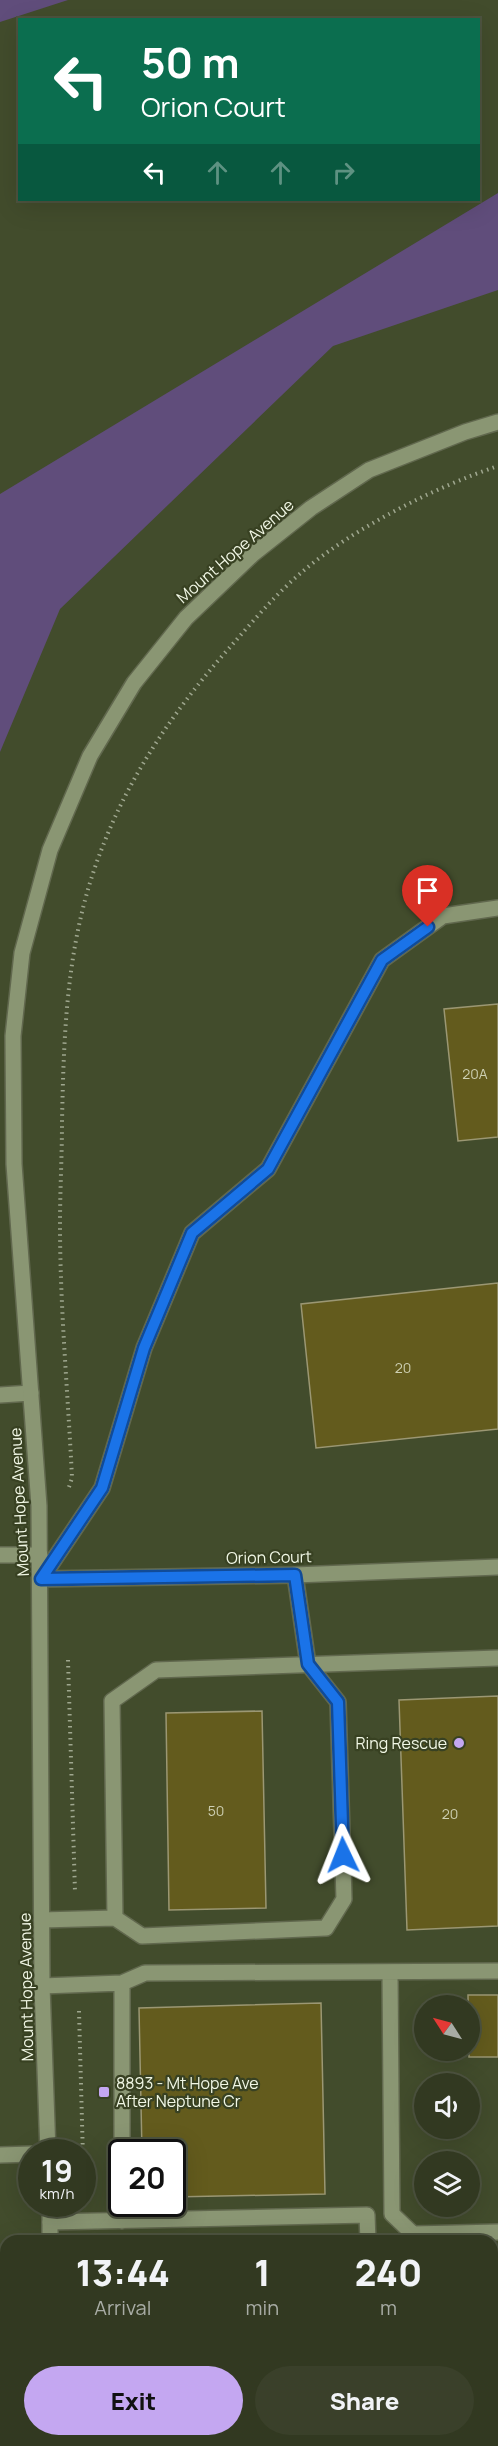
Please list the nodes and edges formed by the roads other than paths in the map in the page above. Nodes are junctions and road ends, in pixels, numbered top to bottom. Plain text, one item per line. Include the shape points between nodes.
1 (498, 422) edge
2 (498, 908) edge
3 (31, 1393) junction
4 (0, 1395) edge
5 (40, 1554) junction
6 (0, 1556) edge
7 (498, 1567) edge
8 (295, 1575) junction
9 (41, 1579) junction
10 (498, 1658) edge
11 (308, 1664) junction
12 (115, 1918) junction
13 (42, 1920) junction
14 (498, 1971) edge
15 (390, 1973) junction
16 (122, 1983) junction
17 (42, 1986) junction
18 (48, 2139) edge
19 (122, 2139) edge
20 (18, 2154) edge
21 (0, 2155) edge
22 (392, 2214) junction
23 (367, 2215) junction
24 (50, 2217) edge
25 (122, 2217) edge
26 (122, 2221) junction
27 (50, 2222) junction
28 (498, 2232) edge
29 (50, 2235) edge
30 (368, 2235) edge

1 - 3 street, Mount Hope Avenue via 369,470 311,508 253,554 186,618 134,683 90,756 50,850 22,953 13,1036 15,1164
2 - 9 street via 443,916 382,960 268,1169 192,1233 144,1348 102,1488
3 - 4 street
3 - 5 street, Mount Hope Avenue
5 - 6 street
5 - 9 street, Mount Hope Avenue
7 - 8 street, Orion Court
8 - 9 street, Orion Court
8 - 11 street
9 - 13 street, Mount Hope Avenue
10 - 11 street
11 - 12 street via 156,1670 112,1701
11 - 12 street via 338,1702 344,1899 326,1928 142,1936
12 - 13 street
13 - 17 street, Mount Hope Avenue
14 - 15 street
15 - 16 street via 145,1973
15 - 22 street
16 - 17 street
16 - 19 street
17 - 18 street, Mount Hope Avenue
20 - 21 street
22 - 23 street
22 - 28 street via 413,2234
23 - 26 street
23 - 30 street
24 - 27 street
25 - 26 street
26 - 27 street
27 - 29 street

